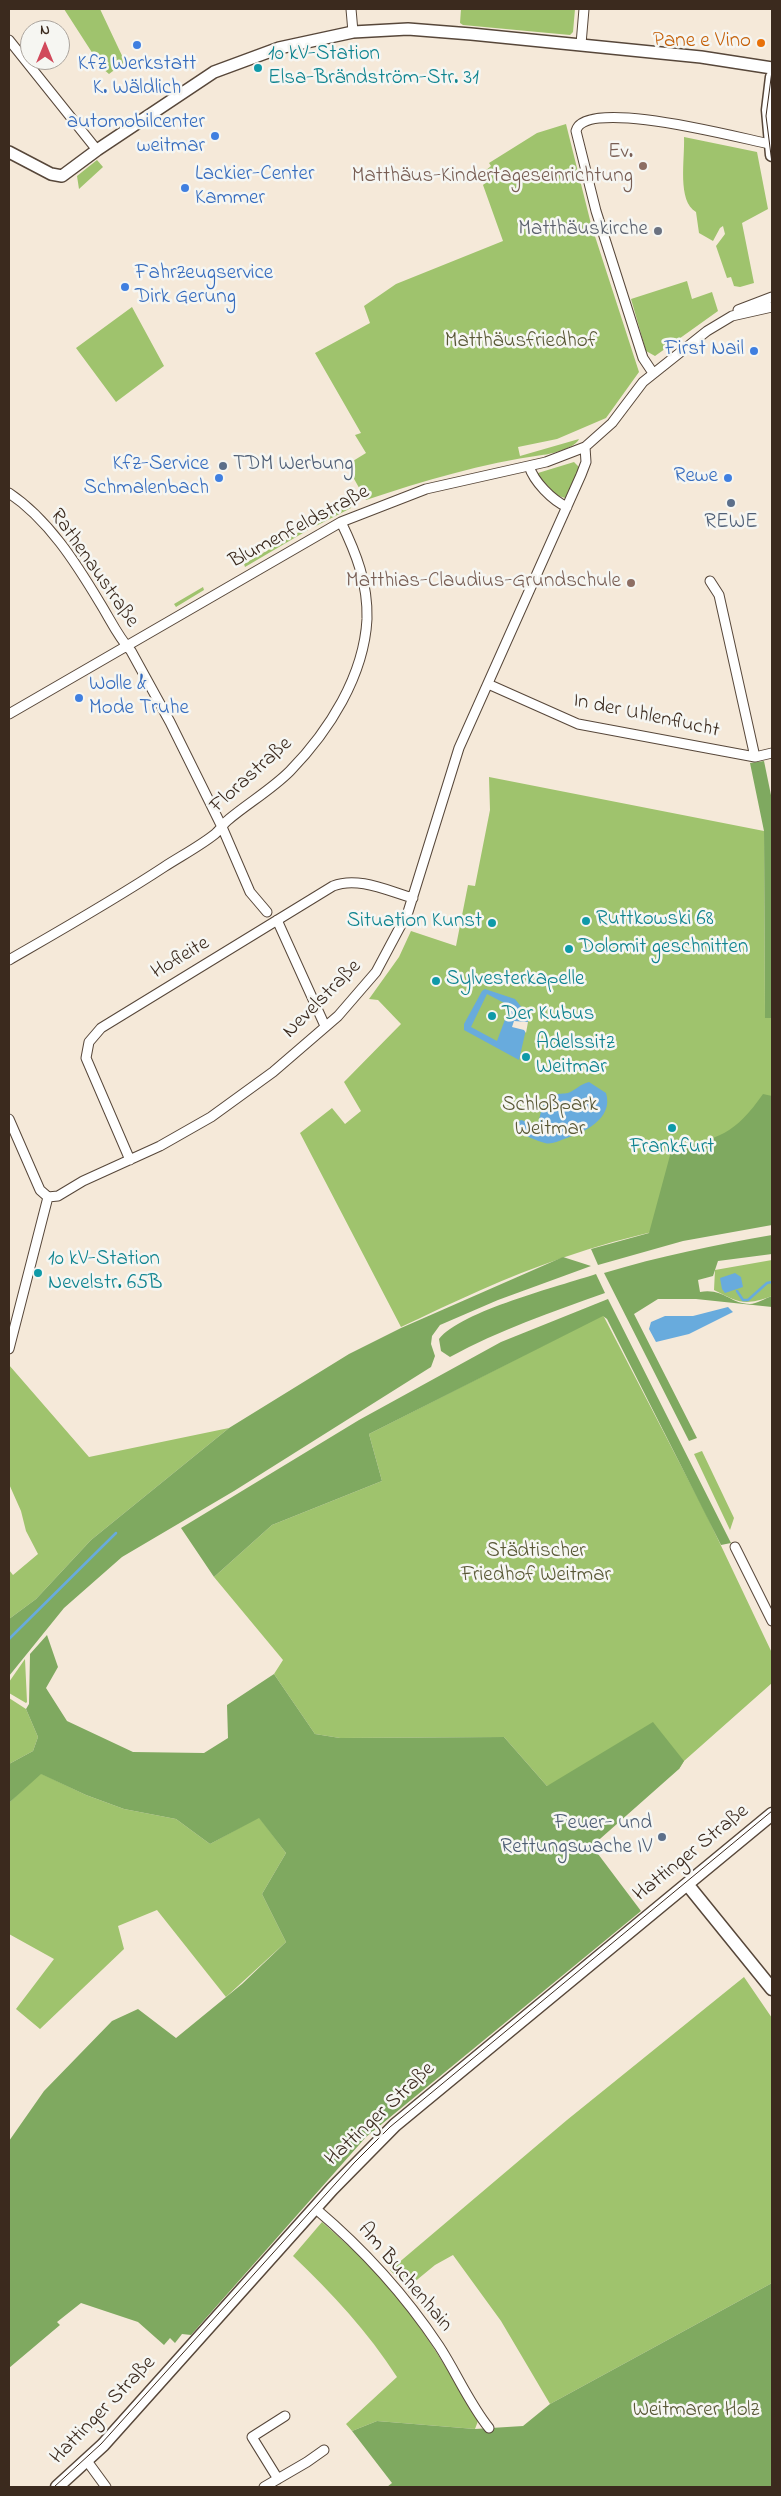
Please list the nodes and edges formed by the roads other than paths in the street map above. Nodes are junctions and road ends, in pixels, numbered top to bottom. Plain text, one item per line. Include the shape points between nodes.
1 (351, 9) edge
2 (584, 9) edge
3 (354, 32) junction
4 (9, 40) edge
5 (581, 44) junction
6 (772, 68) edge
7 (772, 77) edge
8 (97, 150) junction
9 (771, 150) edge
10 (9, 152) edge
11 (772, 297) edge
12 (772, 307) edge
13 (732, 316) junction
14 (653, 373) junction
15 (585, 448) junction
16 (530, 466) junction
17 (9, 494) edge
18 (567, 507) junction
19 (341, 522) junction
20 (710, 582) dead end
21 (126, 646) junction
22 (488, 684) junction
23 (9, 714) edge
24 (772, 753) edge
25 (754, 756) junction
26 (222, 827) junction
27 (413, 898) junction
28 (267, 912) dead end
29 (278, 920) junction
30 (9, 960) edge
31 (325, 1026) junction
32 (9, 1119) edge
33 (130, 1160) junction
34 (48, 1197) junction
35 (9, 1348) edge
36 (735, 1547) dead end
37 (772, 1622) edge
38 (772, 1814) edge
39 (687, 1884) junction
40 (772, 1989) edge
41 (316, 2209) junction
42 (285, 2416) dead end
43 (489, 2428) dead end
44 (324, 2450) dead end
45 (86, 2461) junction
46 (278, 2479) junction
47 (57, 2487) edge
48 (106, 2487) edge
49 (264, 2487) edge

1 - 3 street
2 - 5 street
3 - 5 street via 408,29
3 - 8 street via 279,48 225,67
4 - 8 street
5 - 6 street
7 - 9 main road via 768,110
8 - 10 street via 62,176 51,174
9 - 14 street via 648,120 613,117 582,121 576,131 596,212 643,358
11 - 13 street, Blumenfeldstraße via 736,311
12 - 13 street, Blumenfeldstraße
13 - 14 street, Blumenfeldstraße
14 - 15 street, Blumenfeldstraße via 612,423
15 - 16 street, Blumenfeldstraße
15 - 18 street, Nevelstraße via 586,462
16 - 18 street via 538,482
16 - 19 street, Blumenfeldstraße via 426,489
17 - 21 street, Rathenaustraße via 54,536
18 - 22 street, Nevelstraße
19 - 21 street, Blumenfeldstraße
19 - 26 street, Florastraße via 357,556 366,594 365,637 356,670 342,700 308,750 277,782
20 - 25 street via 719,595
21 - 23 street, Blumenfeldstraße
21 - 26 street, Rathenaustraße via 170,722
22 - 25 street, In der Uhlenflucht via 578,724
22 - 27 street, Nevelstraße via 454,760
24 - 25 street, In der Uhlenflucht
26 - 28 street, Rathenaustraße via 250,892
26 - 30 street, Florastraße via 156,872
27 - 29 street, Hofleite via 360,883 341,883
27 - 31 street, Nevelstraße via 403,926 376,972 354,999
29 - 31 street
29 - 33 street, Hofleite via 101,1028 90,1040 86,1055 88,1064
31 - 33 street, Nevelstraße via 273,1072 211,1117
32 - 34 street via 40,1190
33 - 34 street, Nevelstraße via 58,1196
34 - 35 street
36 - 37 street
38 - 39 main road, Hattinger Straße
39 - 40 main road
39 - 41 main road, Hattinger Straße via 416,2107 361,2158
41 - 43 street, Am Buchenhain via 360,2250 414,2311
41 - 45 main road, Hattinger Straße
42 - 46 street via 252,2437
44 - 46 street
45 - 47 main road, Hattinger Straße
45 - 48 street
46 - 49 street

